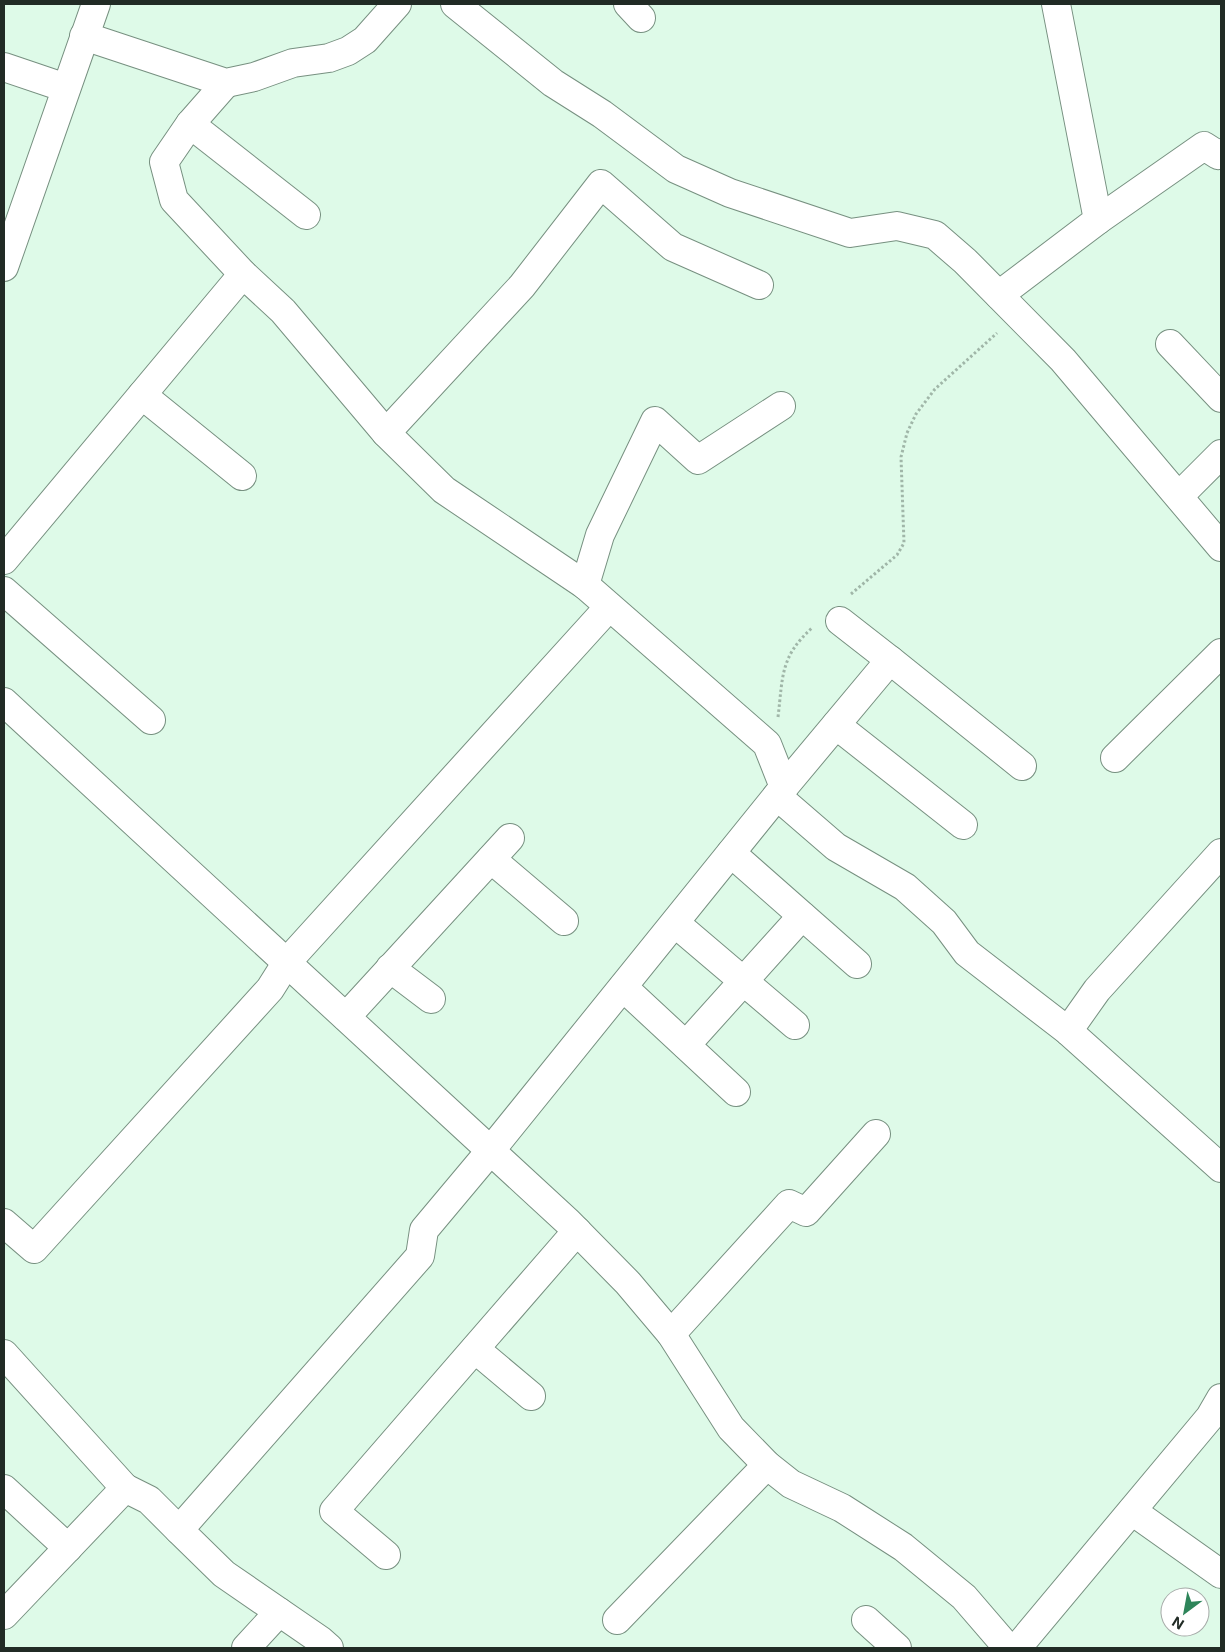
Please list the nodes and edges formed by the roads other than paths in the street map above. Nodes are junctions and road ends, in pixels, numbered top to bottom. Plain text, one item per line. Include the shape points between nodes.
1 (96, 4) edge
2 (397, 4) edge
3 (455, 4) edge
4 (1056, 4) edge
5 (84, 36) junction
6 (4, 67) edge
7 (226, 83) junction
8 (66, 88) junction
9 (190, 124) junction
10 (1221, 153) edge
11 (306, 215) dead end
12 (1098, 220) junction
13 (7, 249) edge
14 (243, 274) junction
15 (759, 286) dead end
16 (999, 295) junction
17 (1170, 344) dead end
18 (142, 395) junction
19 (1221, 398) edge
20 (781, 406) dead end
21 (386, 433) junction
22 (1221, 454) edge
23 (242, 476) dead end
24 (1179, 496) junction
25 (1221, 547) edge
26 (4, 560) edge
27 (586, 585) junction
28 (4, 591) edge
29 (608, 607) junction
30 (834, 614) road end
31 (1221, 653) edge
32 (890, 660) junction
33 (4, 702) edge
34 (151, 720) dead end
35 (836, 725) junction
36 (1115, 758) dead end
37 (1022, 766) dead end
38 (781, 792) junction
39 (963, 825) dead end
40 (510, 838) dead end
41 (731, 853) junction
42 (1221, 853) edge
43 (491, 859) junction
44 (802, 916) junction
45 (564, 921) dead end
46 (675, 923) junction
47 (287, 962) junction
48 (858, 964) dead end
49 (390, 968) junction
50 (744, 981) junction
51 (623, 987) junction
52 (431, 999) dead end
53 (346, 1017) junction
54 (795, 1025) dead end
55 (1068, 1031) junction
56 (686, 1045) junction
57 (736, 1092) dead end
58 (876, 1134) dead end
59 (491, 1150) junction
60 (1221, 1168) edge
61 (4, 1223) edge
62 (577, 1231) junction
63 (671, 1334) junction
64 (474, 1349) junction
65 (4, 1354) edge
66 (531, 1396) dead end
67 (1221, 1398) edge
68 (767, 1465) junction
69 (125, 1488) junction
70 (4, 1489) edge
71 (1132, 1511) junction
72 (179, 1530) junction
73 (68, 1548) junction
74 (386, 1555) dead end
75 (1221, 1574) edge
76 (278, 1612) junction
77 (4, 1615) edge
78 (617, 1620) dead end
79 (866, 1620) dead end
80 (246, 1648) edge
81 (329, 1648) edge
82 (896, 1648) edge
83 (1008, 1648) edge
84 (1017, 1648) edge

1 - 5 street
2 - 7 street via 365,40 348,51
3 - 16 street via 553,83 676,168 730,193 850,233 897,226 935,235
4 - 12 street
5 - 7 street
5 - 8 street
6 - 8 street
7 - 9 street
8 - 13 street
9 - 11 street
9 - 14 street via 164,162 174,200
10 - 12 street via 1218,156 1204,146
12 - 16 street
14 - 18 street
14 - 21 street via 283,311
15 - 21 street via 673,248 601,184 522,286
16 - 24 street via 1064,360
17 - 19 street
18 - 23 street
18 - 26 street
20 - 27 street via 698,460 655,421 600,535
21 - 27 street via 444,490
22 - 24 street
24 - 25 street
27 - 29 street
28 - 34 street
29 - 38 street via 767,744
29 - 47 street
30 - 32 street
31 - 36 street
32 - 35 street
32 - 37 street
33 - 47 street
35 - 38 street
35 - 39 street
38 - 41 street
38 - 55 street via 836,847 905,887 944,922 967,953
40 - 43 street
41 - 44 street
41 - 46 street
42 - 55 street via 1098,990
43 - 45 street
43 - 49 street
44 - 48 street
44 - 50 street
46 - 50 street
46 - 51 street
47 - 53 street
47 - 61 street via 270,989 34,1249
49 - 52 street
49 - 53 street
50 - 54 street
50 - 56 street
51 - 56 street
51 - 59 street
53 - 59 street
55 - 60 street
56 - 57 street
58 - 63 street via 806,1212 788,1204
59 - 62 street
59 - 72 street via 424,1230 420,1256
62 - 63 street via 628,1283
62 - 64 street
63 - 68 street via 731,1428
64 - 66 street
64 - 74 street via 334,1511
65 - 69 street
67 - 71 street via 1210,1417
68 - 78 street
68 - 83 street via 790,1484 842,1508 903,1547 964,1597
69 - 72 street via 149,1500
69 - 73 street
70 - 73 street
71 - 75 street
71 - 84 street
72 - 76 street via 224,1574
73 - 77 street
76 - 80 street
76 - 81 street
79 - 82 street

